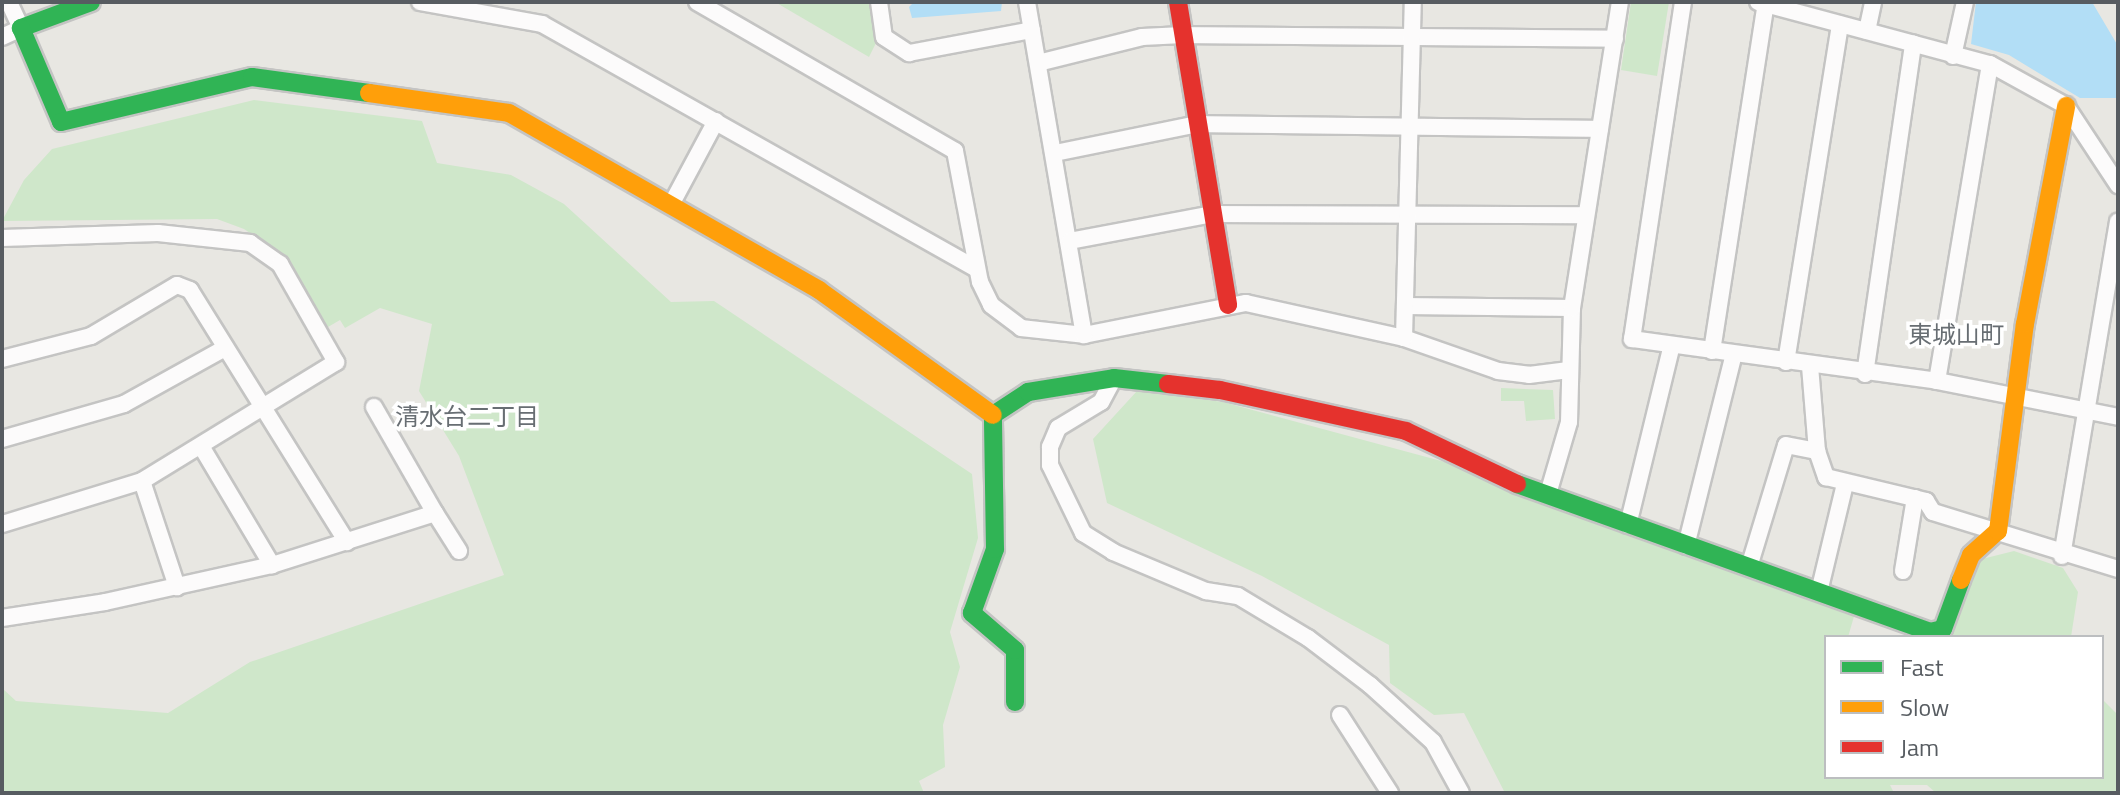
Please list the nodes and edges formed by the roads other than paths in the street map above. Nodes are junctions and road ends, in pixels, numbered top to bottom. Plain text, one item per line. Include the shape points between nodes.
1 (9, 2) edge
2 (91, 2) edge
3 (420, 2) edge
4 (697, 2) edge
5 (879, 2) edge
6 (1027, 2) edge
7 (1178, 2) edge
8 (1413, 2) edge
9 (1620, 2) edge
10 (1683, 2) edge
11 (1873, 2) edge
12 (1965, 2) edge
13 (1772, 4) edge
14 (1840, 24) junction
15 (21, 28) junction
16 (1032, 30) junction
17 (1867, 31) junction
18 (1183, 35) junction
19 (1412, 36) junction
20 (2, 37) edge
21 (1615, 39) junction
22 (1913, 43) junction
23 (1953, 56) junction
24 (1038, 63) junction
25 (1990, 64) junction
26 (2066, 106) junction
27 (716, 121) junction
28 (1197, 124) junction
29 (1411, 127) junction
30 (1600, 129) junction
31 (1055, 153) junction
32 (2112, 163) edge
33 (2118, 185) edge
34 (672, 203) junction
35 (1213, 214) junction
36 (1408, 214) junction
37 (1586, 215) junction
38 (2118, 222) edge
39 (2, 238) edge
40 (1070, 241) junction
41 (977, 269) junction
42 (1228, 305) junction
43 (1405, 306) junction
44 (1572, 308) junction
45 (1084, 335) junction
46 (1404, 338) junction
47 (1672, 345) junction
48 (225, 348) junction
49 (1712, 351) junction
50 (1734, 354) junction
51 (2, 359) edge
52 (1786, 362) junction
53 (1810, 366) junction
54 (1569, 370) junction
55 (1865, 374) junction
56 (1114, 378) junction
57 (1937, 381) junction
58 (2014, 395) junction
59 (374, 407) dead end
60 (266, 408) junction
61 (2087, 410) junction
62 (993, 415) junction
63 (2118, 417) edge
64 (2, 439) edge
65 (201, 446) junction
66 (1817, 451) junction
67 (142, 481) junction
68 (1845, 484) junction
69 (1548, 494) junction
70 (1915, 498) junction
71 (435, 513) junction
72 (2, 524) edge
73 (1628, 525) junction
74 (1998, 531) junction
75 (347, 542) junction
76 (1686, 546) junction
77 (459, 551) dead end
78 (2062, 556) junction
79 (272, 565) junction
80 (1749, 567) junction
81 (2118, 569) edge
82 (1903, 571) dead end
83 (177, 587) junction
84 (1819, 592) junction
85 (2, 618) edge
86 (1015, 702) dead end
87 (1340, 715) dead end
88 (1390, 793) edge
89 (1461, 793) edge

1 - 15 street
2 - 15 street
3 - 27 street via 542,24
4 - 41 street via 955,151
5 - 16 street via 884,37 909,53
6 - 16 street
7 - 18 street
8 - 19 street
9 - 21 street
10 - 47 street via 1632,339
11 - 17 street
12 - 23 street
13 - 14 street
13 - 49 street
14 - 17 street
14 - 52 street
15 - 20 street
15 - 34 street via 61,122 204,85 252,77 283,79 509,113
16 - 24 street
17 - 22 street
18 - 19 street
18 - 24 street via 1142,37
18 - 28 street
19 - 21 street
19 - 29 street
21 - 30 street
22 - 23 street
22 - 55 street
23 - 25 street
24 - 31 street
25 - 26 street
25 - 57 street
26 - 32 street
26 - 58 street
27 - 34 street
27 - 41 street
28 - 29 street
28 - 31 street
28 - 35 street
29 - 30 street
29 - 36 street
30 - 37 street
31 - 40 street
32 - 33 street
34 - 62 street via 819,290
35 - 36 street
35 - 40 street
35 - 42 street
36 - 37 street
36 - 43 street
37 - 44 street
38 - 61 street
39 - 60 street via 158,233 250,243 280,264 336,362
40 - 45 street
41 - 45 street via 984,294 1010,322 1033,333
42 - 45 street
42 - 46 street via 1246,303
43 - 44 street
43 - 46 street
44 - 54 street
46 - 54 street via 1498,371 1529,375
47 - 49 street
47 - 73 street
48 - 51 street via 190,290 177,285 91,336
48 - 60 street
48 - 64 street via 124,404
49 - 50 street
50 - 52 street
50 - 76 street
52 - 53 street
53 - 55 street
53 - 66 street
54 - 69 street via 1569,422
55 - 57 street
56 - 62 street via 1028,392
56 - 69 street via 1220,390 1406,431 1489,474
56 - 89 street via 1101,402 1058,428 1050,447 1050,465 1083,533 1113,552 1206,591 1238,596 1308,638 1433,742
57 - 58 street
58 - 61 street
58 - 74 street
59 - 71 street
60 - 65 street
60 - 75 street
61 - 63 street
61 - 78 street
62 - 86 street via 995,549 972,613 1015,650
65 - 67 street
65 - 79 street
66 - 68 street via 1826,477
66 - 80 street via 1786,445
67 - 72 street
67 - 83 street
68 - 70 street
68 - 84 street
69 - 73 street
70 - 74 street via 1926,501 1933,512
70 - 82 street
71 - 75 street
71 - 77 street
73 - 76 street
74 - 78 street
74 - 84 street via 1971,555 1948,621 1937,632
75 - 79 street
76 - 80 street
78 - 81 street
79 - 83 street
80 - 84 street
83 - 85 street
87 - 88 street

